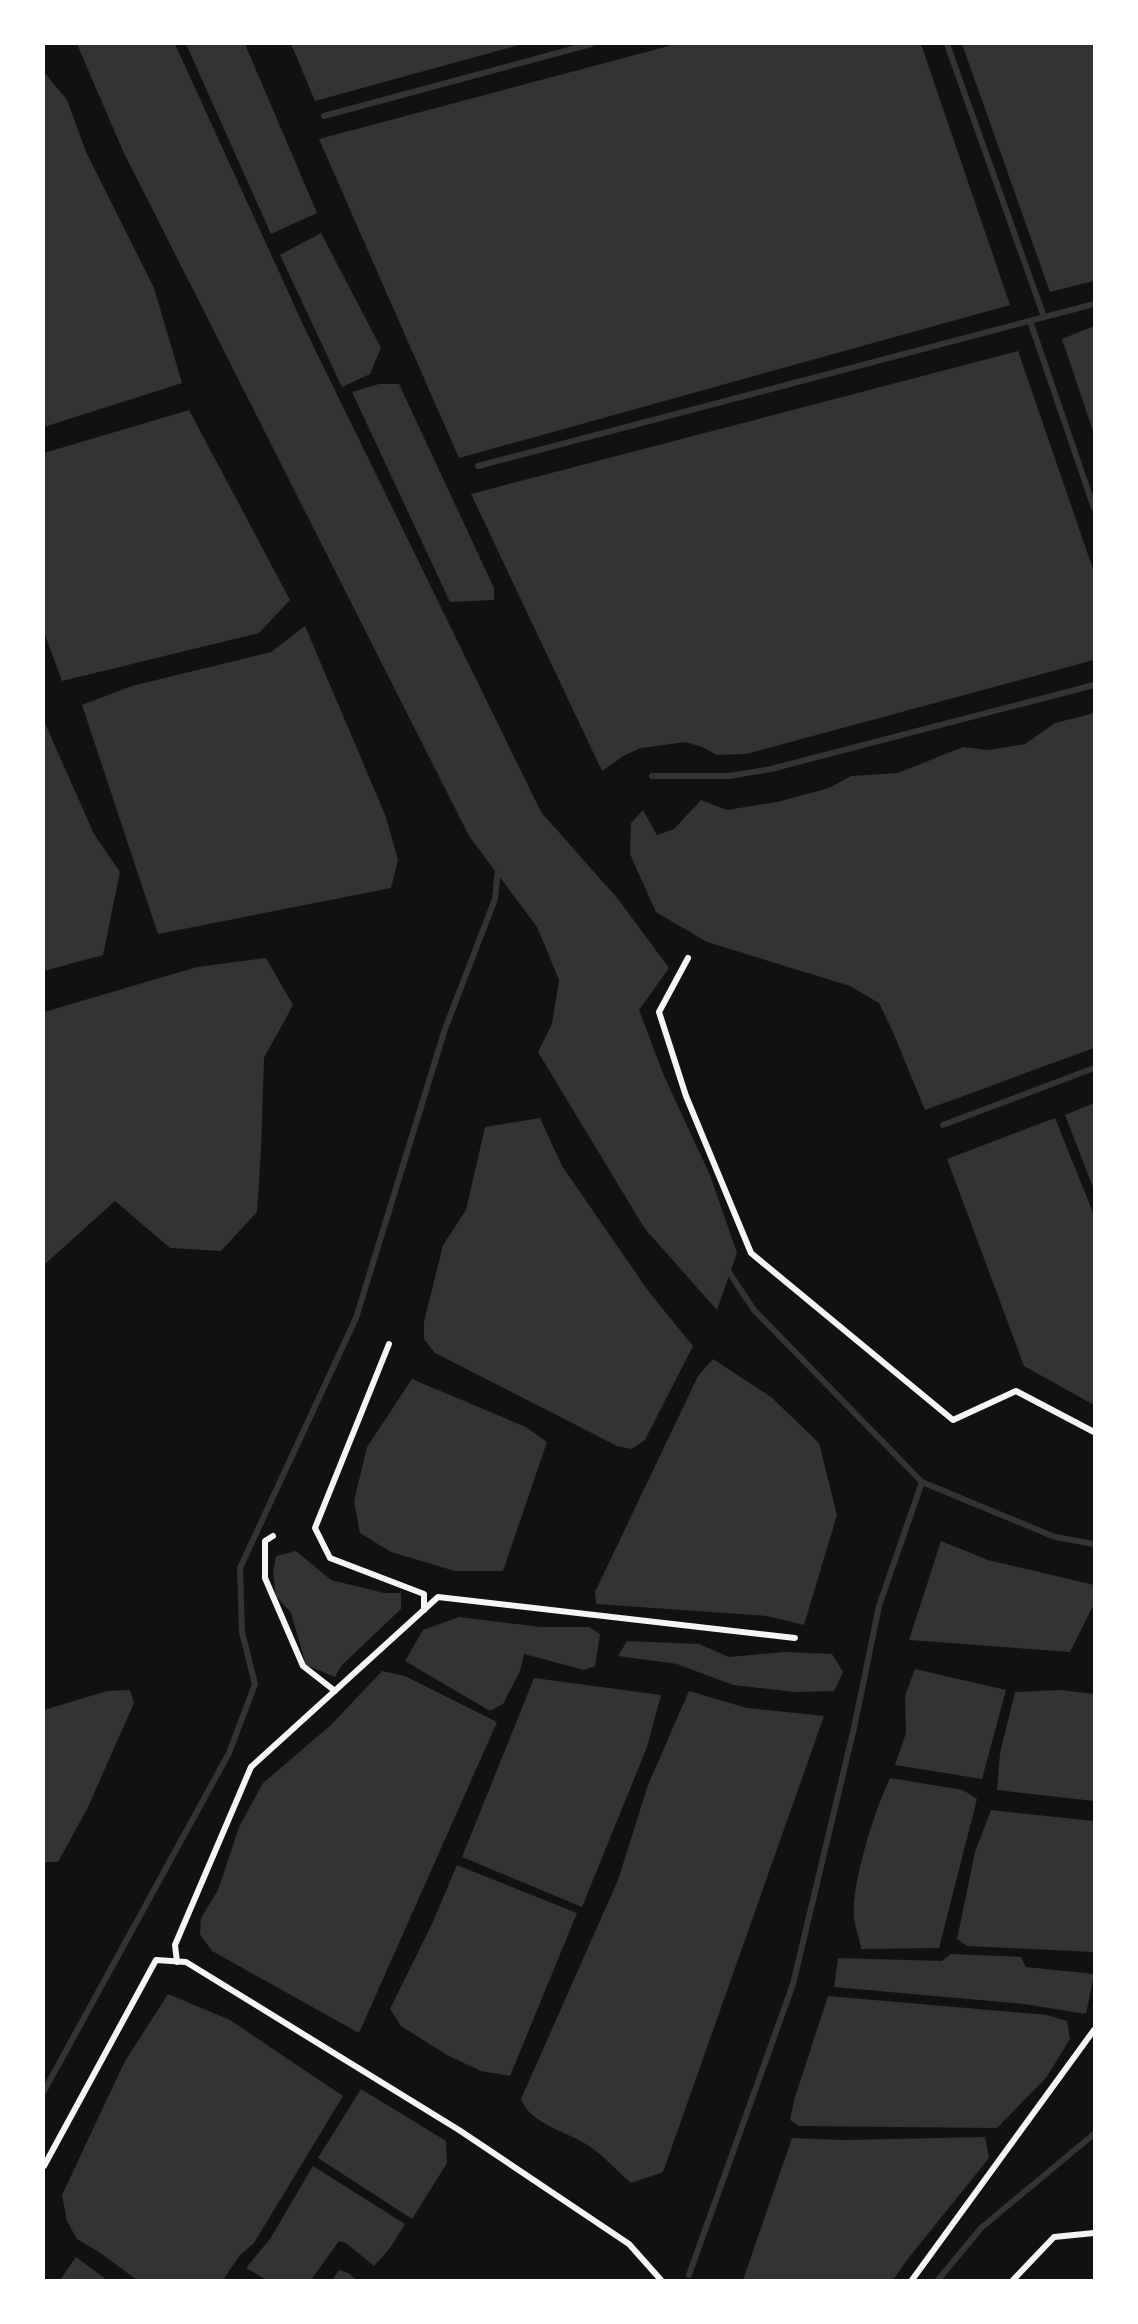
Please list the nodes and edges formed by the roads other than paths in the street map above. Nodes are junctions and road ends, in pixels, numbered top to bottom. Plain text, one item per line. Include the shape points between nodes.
1 (688, 958) dead end
2 (389, 1344) dead end
3 (1095, 1432) edge
4 (273, 1536) dead end
5 (424, 1610) junction
6 (795, 1638) dead end
7 (335, 1690) junction
8 (177, 1962) junction
9 (1095, 2030) edge
10 (44, 2166) edge
11 (1095, 2233) edge
12 (661, 2280) edge
13 (912, 2280) edge
14 (1013, 2280) edge

1 - 3 street via 659,1012 686,1096 751,1253 953,1420 1016,1391
2 - 5 street via 315,1528 330,1558 424,1594
4 - 7 street via 265,1541 265,1578 303,1666
5 - 6 street via 438,1597
5 - 7 street
7 - 8 street via 251,1767 175,1945
8 - 10 street via 156,1960
8 - 12 street via 186,1962 459,2130 628,2244
9 - 13 street
11 - 14 street via 1054,2237

